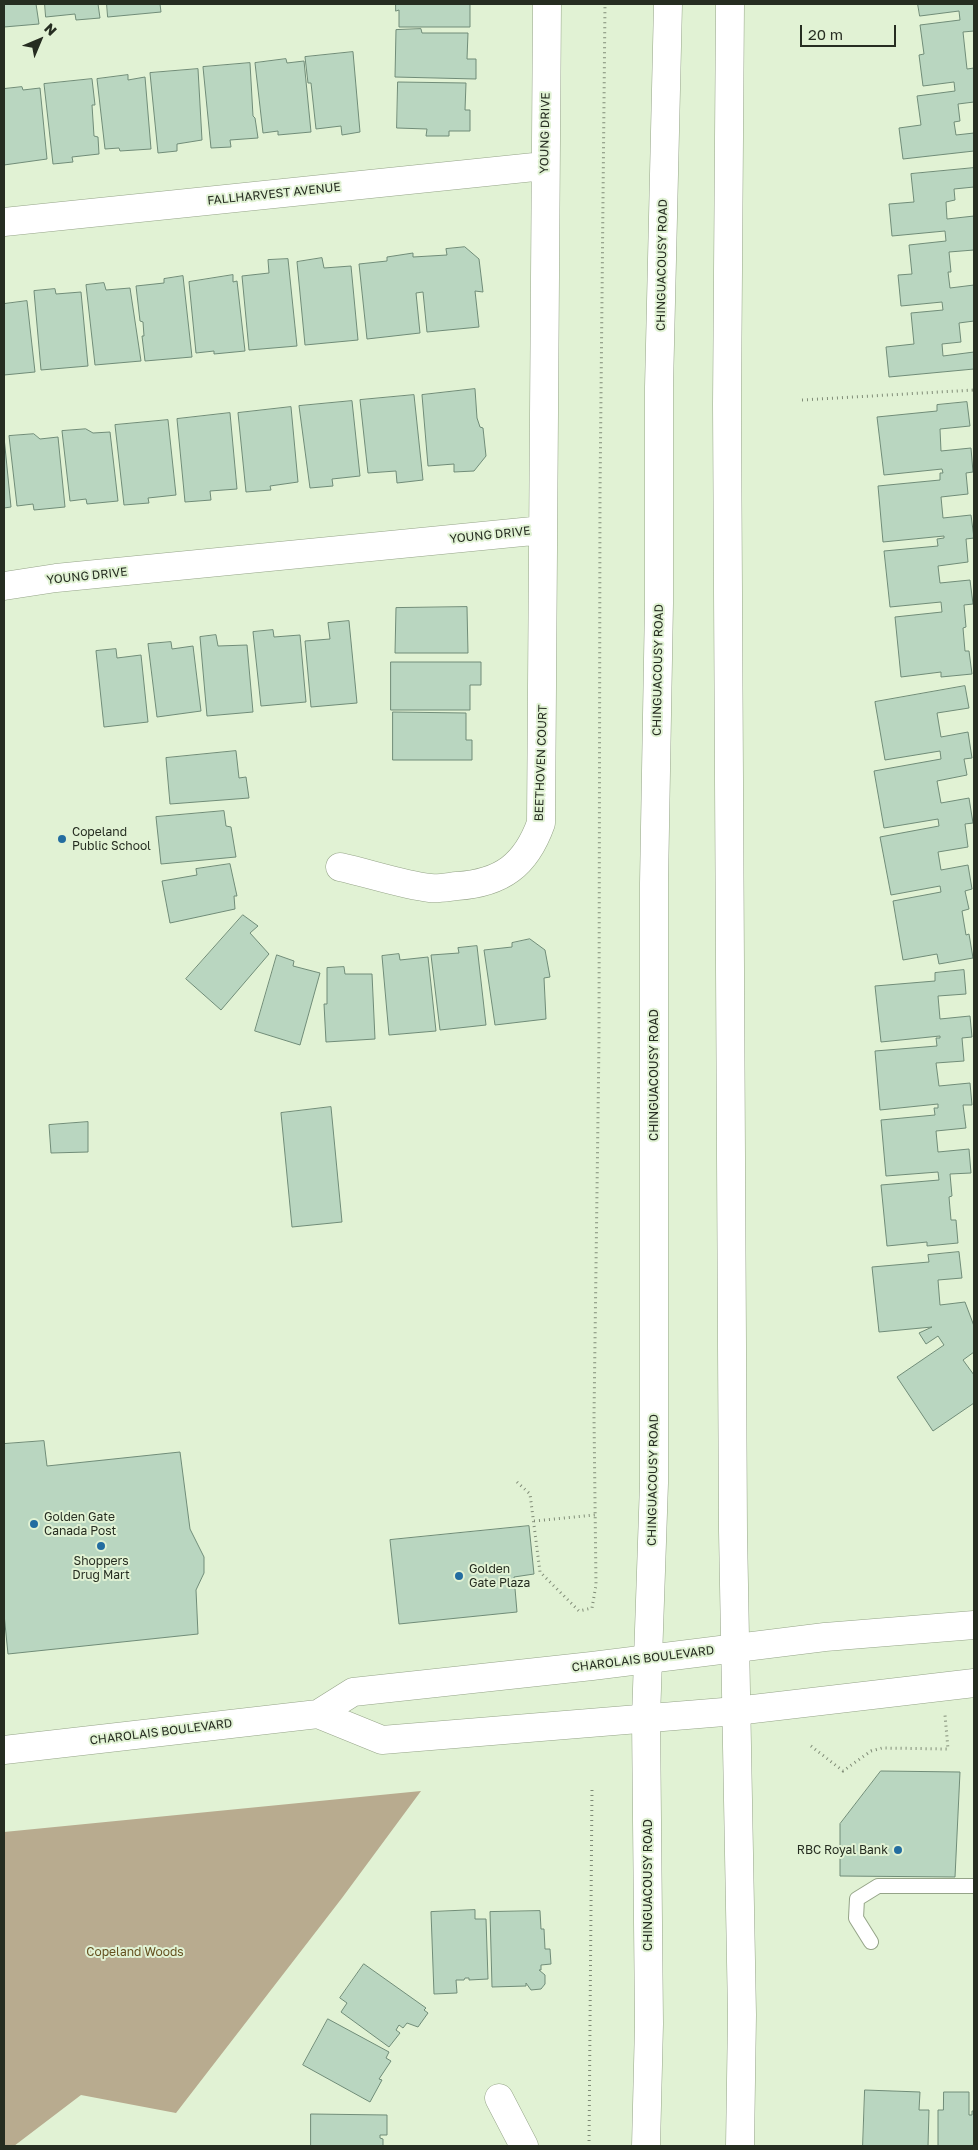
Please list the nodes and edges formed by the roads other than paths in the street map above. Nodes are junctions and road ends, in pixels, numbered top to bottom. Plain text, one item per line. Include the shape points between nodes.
1 (547, 4) edge
2 (668, 4) edge
3 (730, 4) edge
4 (544, 166) junction
5 (4, 222) edge
6 (543, 530) junction
7 (4, 586) edge
8 (340, 867) dead end
9 (974, 1625) edge
10 (735, 1648) junction
11 (649, 1659) junction
12 (974, 1683) edge
13 (736, 1711) junction
14 (318, 1714) junction
15 (646, 1718) junction
16 (4, 1750) edge
17 (974, 1886) edge
18 (871, 1942) dead end
19 (499, 2098) dead end
20 (524, 2146) edge
21 (646, 2146) edge
22 (740, 2146) edge

1 - 4 main road, YOUNG DRIVE
2 - 11 main road, CHINGUACOUSY ROAD via 659,387 654,883 654,1483
3 - 10 main road via 727,414
4 - 5 main road, FALLHARVEST AVENUE
4 - 6 main road, YOUNG DRIVE
6 - 7 main road, YOUNG DRIVE via 56,578
6 - 8 main road, BEETHOVEN COURT via 541,823 534,843 523,859 499,878 474,885 430,888
9 - 10 main road, CHAROLAIS BOULEVARD
10 - 11 main road, CHAROLAIS BOULEVARD
10 - 13 main road
11 - 14 main road, CHAROLAIS BOULEVARD via 353,1692
11 - 15 main road, CHINGUACOUSY ROAD
12 - 13 main road, CHAROLAIS BOULEVARD
13 - 15 main road, CHAROLAIS BOULEVARD
13 - 22 main road via 742,2015
14 - 15 main road, CHAROLAIS BOULEVARD via 382,1740
14 - 16 main road, CHAROLAIS BOULEVARD
15 - 21 main road, CHINGUACOUSY ROAD via 649,2024
17 - 18 lane via 878,1886 857,1899 856,1918
19 - 20 main road

